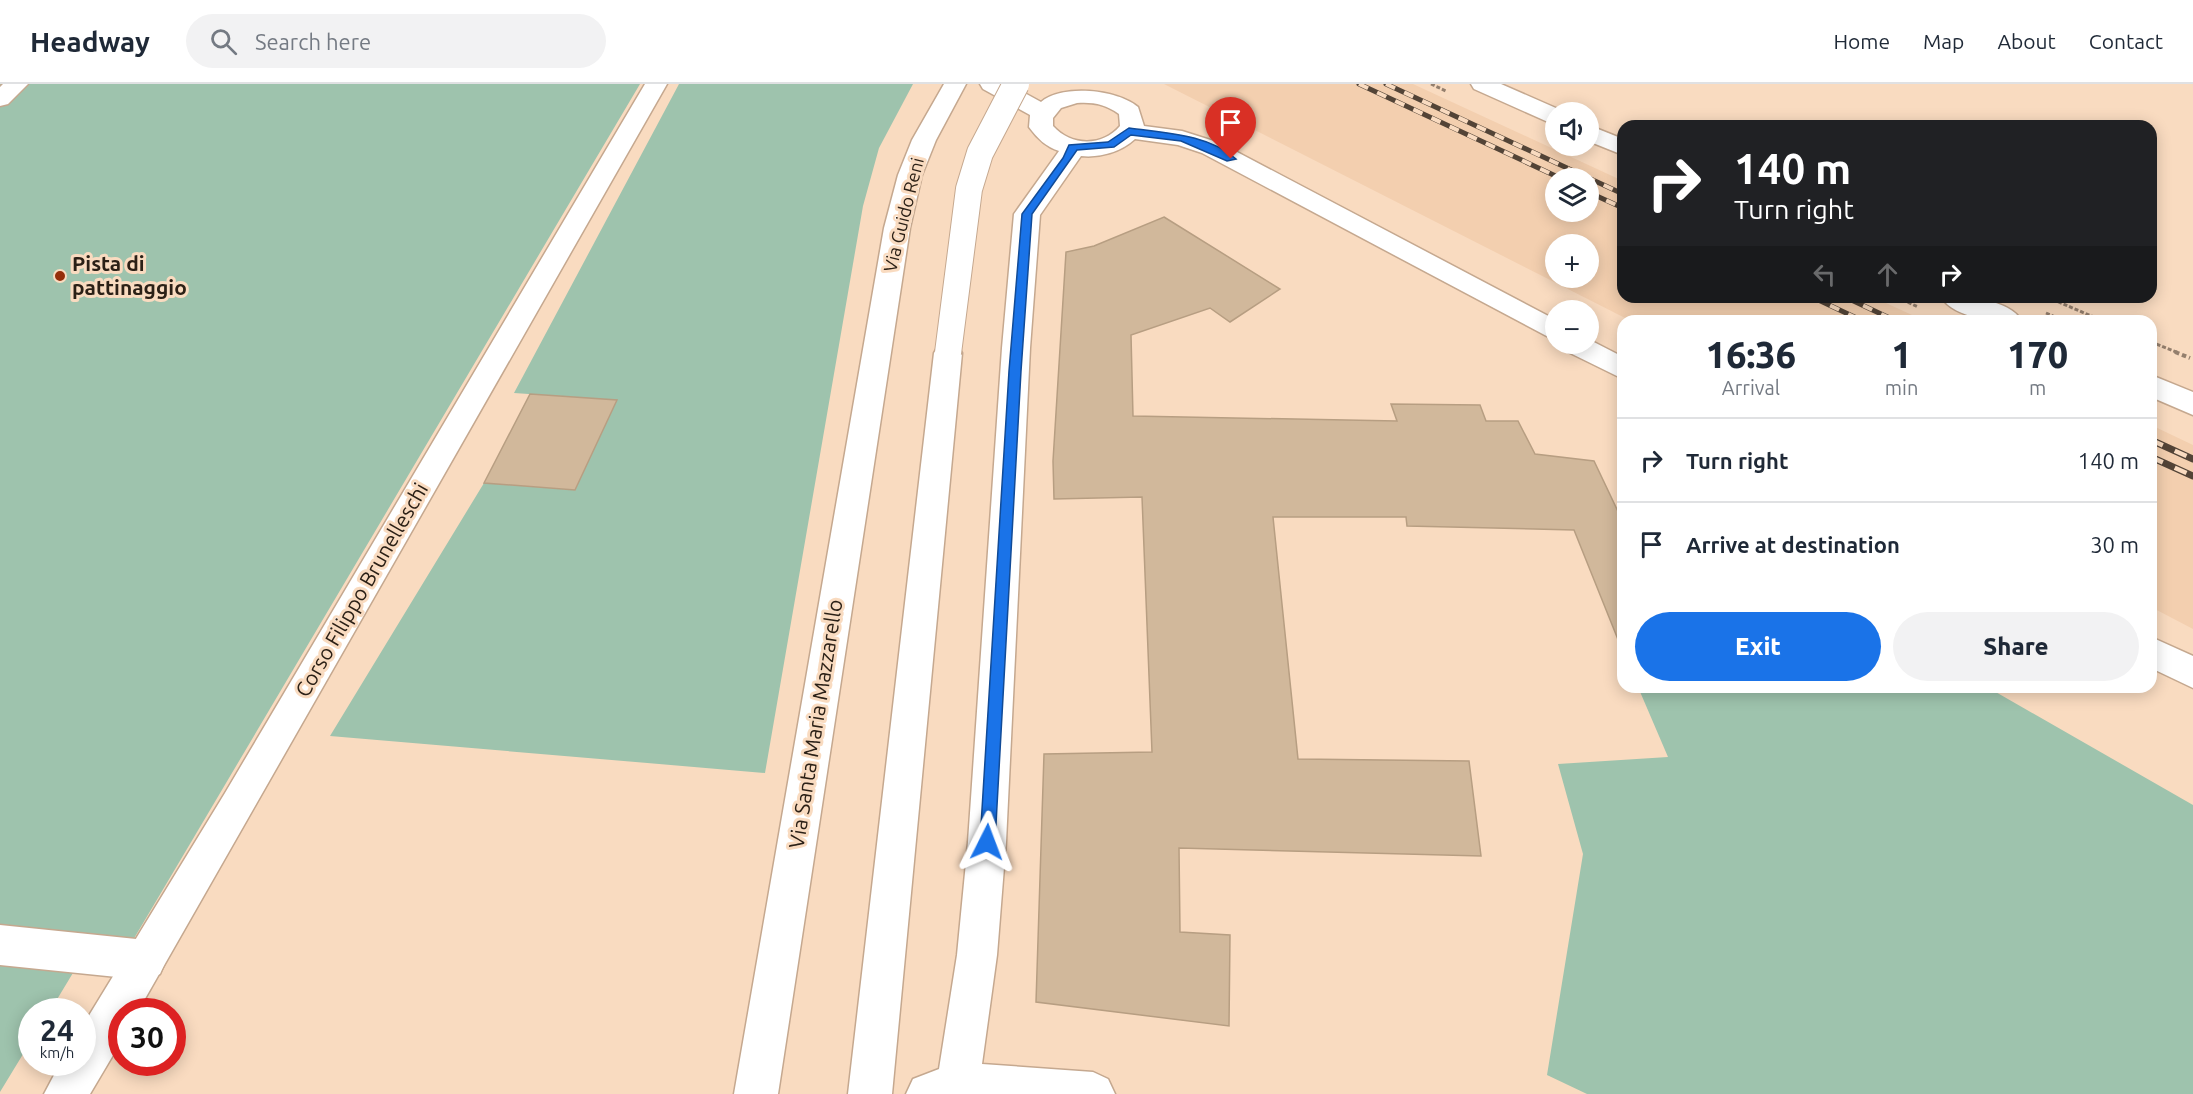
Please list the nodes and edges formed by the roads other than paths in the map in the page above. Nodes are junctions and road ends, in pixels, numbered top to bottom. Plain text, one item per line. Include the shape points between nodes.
1 (17, 84) edge
2 (656, 84) edge
3 (955, 84) edge
4 (992, 84) edge
5 (1016, 84) edge
6 (1482, 84) edge
7 (0, 99) edge
8 (1545, 112) edge
9 (1043, 113) junction
10 (1129, 131) junction
11 (1599, 137) edge
12 (1617, 145) edge
13 (1073, 147) junction
14 (1968, 303) edge
15 (1995, 315) edge
16 (1545, 326) edge
17 (875, 354) joint
18 (1595, 354) edge
19 (1617, 366) edge
20 (2157, 388) edge
21 (2193, 404) edge
22 (2157, 654) edge
23 (2193, 674) edge
24 (0, 945) edge
25 (146, 960) junction
26 (943, 1089) edge
27 (66, 1094) edge
28 (756, 1094) edge
29 (870, 1094) edge
30 (1093, 1094) edge

1 - 7 street
2 - 25 street, Corso Filippo Brunelleschi
3 - 17 street, Via Guido Reni via 910,175
4 - 9 street
5 - 29 street, bridge via 980,153 969,189 948,353
6 - 8 street
9 - 10 street via 1063,99 1102,96 1130,112
9 - 13 street via 1041,127 1048,137
10 - 13 street via 1110,145
10 - 16 street via 1182,138 1210,148
11 - 12 street
13 - 26 street via 1027,214 977,955
14 - 15 street
17 - 28 street, Via Santa Maria Mazzarello
18 - 19 street
20 - 21 street
22 - 23 street
24 - 25 street
25 - 27 street, Corso Filippo Brunelleschi
26 - 30 street

